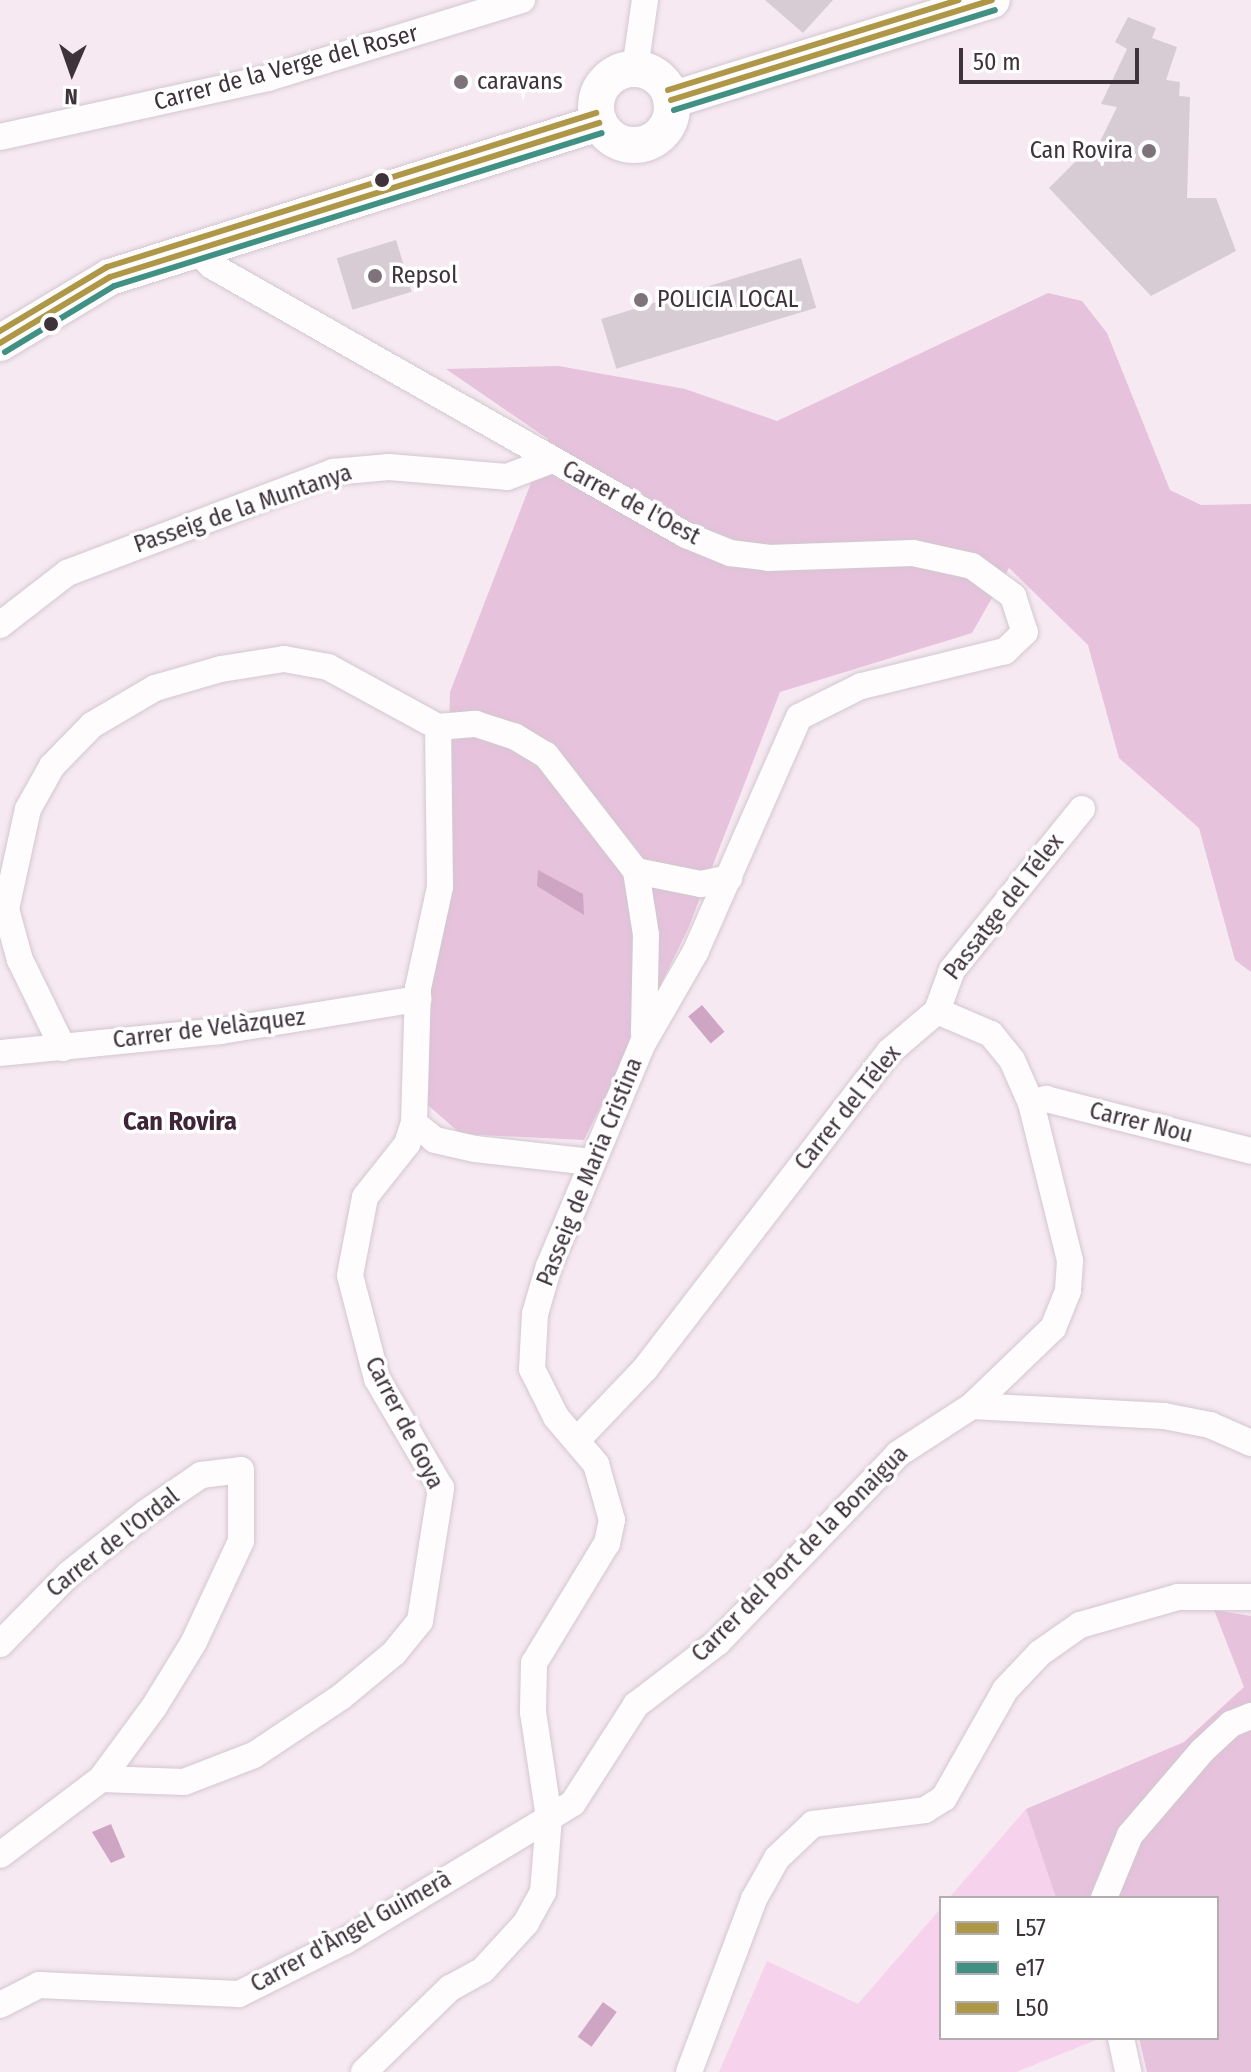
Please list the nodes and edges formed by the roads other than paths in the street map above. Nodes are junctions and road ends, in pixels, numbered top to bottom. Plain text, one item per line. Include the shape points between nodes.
1 (522, 0) edge
2 (645, 0) edge
3 (992, 0) edge
4 (635, 69) junction
5 (671, 100) junction
6 (599, 123) junction
7 (0, 137) edge
8 (236, 233) junction
9 (193, 248) junction
10 (248, 281) junction
11 (0, 343) edge
12 (552, 460) junction
13 (0, 625) edge
14 (1025, 632) joint
15 (438, 727) junction
16 (1082, 809) dead end
17 (636, 871) junction
18 (729, 878) junction
19 (418, 999) junction
20 (937, 1011) junction
21 (642, 1045) junction
22 (63, 1048) junction
23 (0, 1053) edge
24 (1031, 1103) junction
25 (414, 1123) junction
26 (1251, 1151) edge
27 (591, 1162) junction
28 (972, 1406) junction
29 (580, 1437) junction
30 (1251, 1443) edge
31 (1251, 1597) edge
32 (0, 1644) edge
33 (1251, 1716) edge
34 (101, 1779) junction
35 (549, 1818) junction
36 (0, 1855) edge
37 (1105, 1896) edge
38 (0, 2005) edge
39 (1121, 2040) edge
40 (364, 2072) edge
41 (689, 2072) edge
42 (1128, 2072) edge

1 - 7 street, Carrer de la Verge del Roser via 268,78
2 - 4 street
3 - 5 street
4 - 5 street via 658,78
4 - 6 street via 600,89
5 - 6 street via 664,131 643,144 618,142
6 - 8 street
8 - 9 street
8 - 10 street
9 - 10 street, Carrer de l'Oest via 212,266
9 - 11 street via 92,285
10 - 12 street, Carrer de l'Oest
12 - 13 street, Passeig de la Muntanya via 507,477 389,467 333,472 67,573
12 - 14 street, Carrer de l'Oest via 730,553 913,553 972,566 1013,596
14 - 18 street, Passeig de Maria Cristina via 1005,651 861,686 799,717
15 - 17 street via 476,724 514,736 546,755
15 - 19 street, Carrer de Goya via 440,887
15 - 22 street via 354,678 284,659 155,688 92,725 38,785 7,886 11,936
16 - 20 street, Passatge del Télex via 952,970
17 - 18 street via 701,884
17 - 21 street via 646,935
18 - 21 street, Passeig de Maria Cristina
19 - 22 street, Carrer de Velàzquez via 220,1031
19 - 25 street, Carrer de Goya
20 - 24 street via 991,1034 1012,1060
20 - 29 street, Carrer del Télex via 889,1052 645,1369
21 - 27 street, Passeig de Maria Cristina
22 - 23 street, Carrer de Velàzquez
24 - 26 street, Carrer Nou via 1046,1099
24 - 28 street via 1070,1261 1068,1291 1053,1328
25 - 27 street via 435,1140 475,1149
25 - 34 street, Carrer de Goya via 407,1144 365,1197 350,1275 377,1379 441,1488 420,1621 394,1653 341,1697 254,1755 184,1782
27 - 29 street, Passeig de Maria Cristina via 549,1266 533,1343 532,1369 545,1398
28 - 30 street via 1164,1416 1210,1425
28 - 35 street, Carrer del Port de la Bonaigua via 898,1454 718,1642 636,1705 573,1803
29 - 35 street, Passeig de Maria Cristina via 608,1494 612,1520 607,1543 534,1663 533,1712
31 - 41 street via 1178,1597 1080,1625 1040,1653 1005,1690 944,1798 925,1810 813,1824 777,1858 754,1899
32 - 34 street, Carrer de l'Ordal via 69,1574 147,1512 201,1475 241,1470 241,1541 194,1642
33 - 37 street via 1231,1724 1202,1751 1130,1835
34 - 36 street
35 - 38 street, Carrer d'Àngel Guimerà via 345,1941 239,1994 39,1985
35 - 40 street, Passeig de Maria Cristina via 543,1892 526,1923 483,1970 450,1988
39 - 42 street

